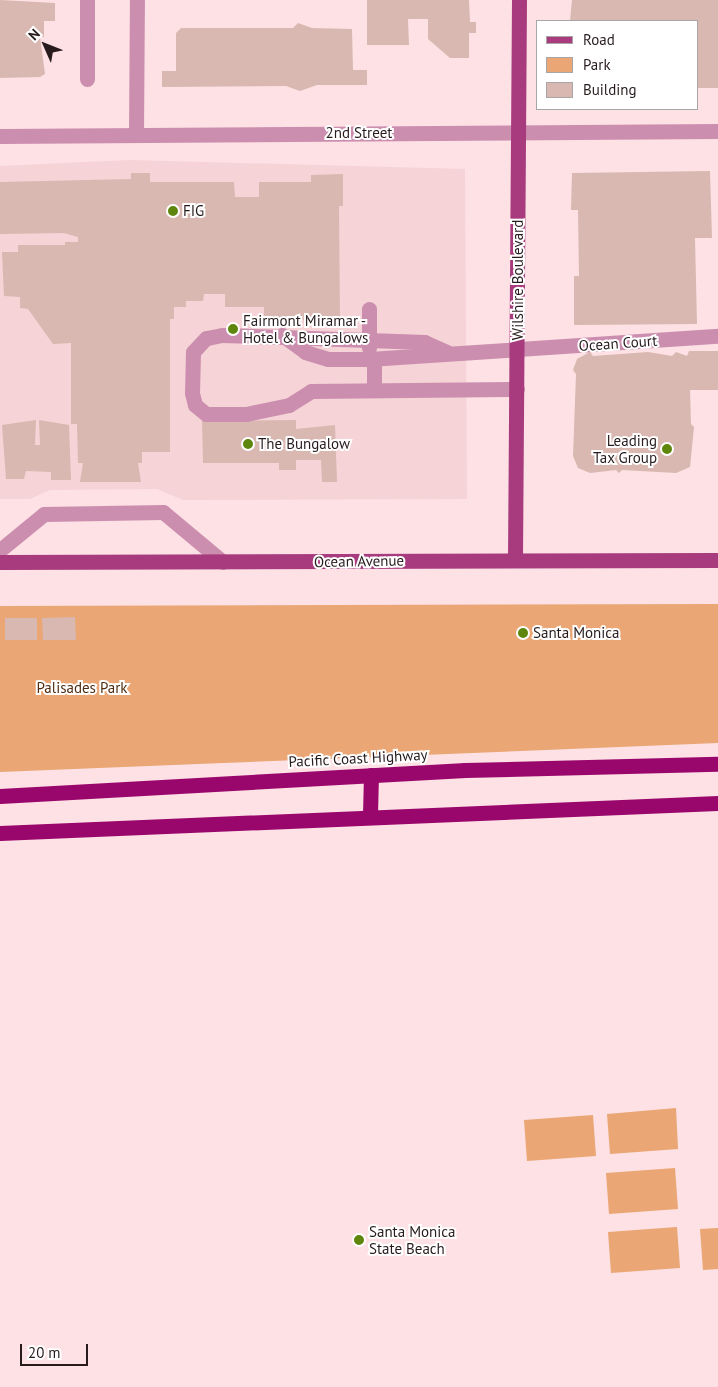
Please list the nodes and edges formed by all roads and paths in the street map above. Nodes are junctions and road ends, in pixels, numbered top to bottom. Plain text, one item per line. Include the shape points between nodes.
1 (87, 0) edge
2 (137, 0) edge
3 (519, 0) edge
4 (87, 79) dead end
5 (718, 131) edge
6 (519, 133) junction
7 (136, 134) junction
8 (0, 136) edge
9 (369, 309) dead end
10 (281, 335) junction
11 (718, 336) edge
12 (369, 339) junction
13 (518, 350) junction
14 (447, 352) junction
15 (371, 359) junction
16 (374, 388) junction
17 (517, 389) junction
18 (0, 550) edge
19 (515, 559) junction
20 (718, 560) edge
21 (0, 562) edge
22 (222, 562) junction
23 (718, 764) edge
24 (371, 775) junction
25 (0, 796) edge
26 (718, 803) edge
27 (370, 815) junction
28 (0, 833) edge

1 - 4 street
2 - 7 street
3 - 6 main road, Wilshire Boulevard
5 - 6 street, 2nd Street
6 - 7 street, 2nd Street
6 - 13 main road, Wilshire Boulevard
7 - 8 street, 2nd Street
9 - 12 street
10 - 12 street
10 - 15 street, Ocean Court via 305,352 328,358
10 - 16 street via 206,338 193,352 195,405 206,414 246,414 289,405 311,391
11 - 13 street, Ocean Court
12 - 14 street via 425,342
12 - 15 street
13 - 14 street, Ocean Court
13 - 17 main road, Wilshire Boulevard
14 - 15 street, Ocean Court
15 - 16 street
16 - 17 street
17 - 19 main road, Wilshire Boulevard
18 - 22 street via 44,514 163,512
19 - 20 main road, Ocean Avenue
19 - 22 main road, Ocean Avenue
21 - 22 main road, Ocean Avenue
23 - 24 highway, Pacific Coast Highway
24 - 25 highway, Pacific Coast Highway
24 - 27 highway
26 - 27 highway
27 - 28 highway

